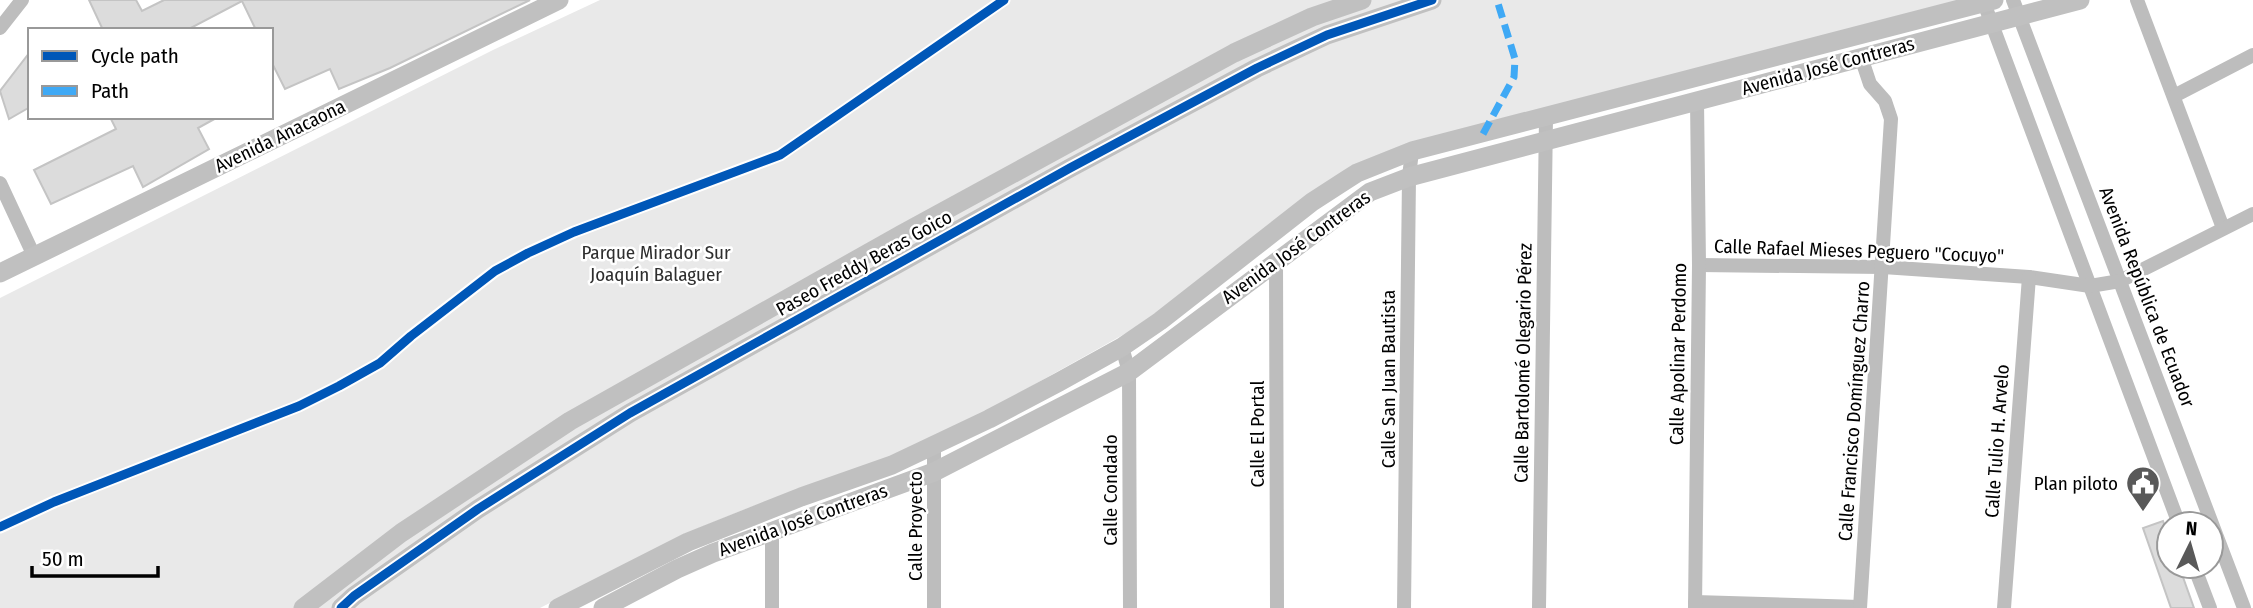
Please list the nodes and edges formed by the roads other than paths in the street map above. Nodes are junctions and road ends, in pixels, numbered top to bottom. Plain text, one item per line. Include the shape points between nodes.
1 (22, 0) edge
2 (559, 0) edge
3 (1362, 0) edge
4 (1432, 0) edge
5 (2080, 0) edge
6 (2137, 0) edge
7 (1989, 1) edge
8 (2016, 8) edge
9 (1992, 23) junction
10 (0, 29) edge
11 (2253, 55) edge
12 (1861, 57) junction
13 (2174, 96) junction
14 (1697, 100) junction
15 (1546, 118) junction
16 (1545, 141) junction
17 (1412, 151) junction
18 (1409, 177) junction
19 (0, 183) edge
20 (2253, 214) edge
21 (2223, 228) junction
22 (34, 256) junction
23 (1276, 260) junction
24 (855, 261) junction
25 (1699, 265) junction
26 (1882, 267) junction
27 (0, 273) edge
28 (2029, 276) junction
29 (867, 281) junction
30 (2120, 281) junction
31 (2090, 286) junction
32 (1122, 347) junction
33 (1129, 372) junction
34 (934, 445) junction
35 (934, 472) junction
36 (2174, 510) edge
37 (772, 531) junction
38 (2199, 580) edge
39 (1695, 605) edge
40 (1860, 607) edge
41 (303, 608) edge
42 (341, 608) edge
43 (558, 608) edge
44 (603, 608) edge
45 (772, 608) edge
46 (934, 608) edge
47 (1130, 608) edge
48 (1277, 608) edge
49 (1404, 608) edge
50 (1539, 608) edge
51 (2004, 608) edge
52 (2210, 608) edge
53 (2244, 608) edge

1 - 10 street
2 - 22 main road, Avenida Anacaona
3 - 24 main road, Paseo Freddy Beras Goico via 1234,53
4 - 29 main road, Paseo Freddy Beras Goico via 1327,35 1257,68
5 - 8 main road, Avenida José Contreras
6 - 13 street
7 - 9 street
7 - 15 main road, Avenida José Contreras
8 - 9 main road, Avenida José Contreras
8 - 30 street, Avenida República de Ecuador
9 - 12 main road, Avenida José Contreras
9 - 31 street
11 - 13 street
12 - 14 main road, Avenida José Contreras
12 - 26 street, Calle Francisco Domínguez Charro via 1870,84 1885,101 1891,119
13 - 21 street
14 - 16 main road, Avenida José Contreras
14 - 25 street, Calle Apolinar Perdomo
15 - 16 street, Calle Bartolomé Olegario Pérez
15 - 17 main road, Avenida José Contreras
16 - 18 main road, Avenida José Contreras
16 - 50 street, Calle Bartolomé Olegario Pérez
17 - 18 street, Calle San Juan Bautista
17 - 32 main road, Avenida José Contreras via 1357,173 1312,202
18 - 23 main road, Avenida José Contreras via 1370,192
18 - 49 street, Calle San Juan Bautista
19 - 22 street
20 - 21 street, Calle Rafael Mieses Peguero "Cocuyo"
21 - 30 street, Calle Rafael Mieses Peguero "Cocuyo"
22 - 27 main road, Avenida Anacaona
23 - 33 main road, Avenida José Contreras
23 - 48 street, Calle El Portal
24 - 29 main road
24 - 41 main road, Paseo Freddy Beras Goico via 570,421 401,533
25 - 26 street, Calle Rafael Mieses Peguero "Cocuyo"
25 - 39 street, Calle Apolinar Perdomo
26 - 28 street, Calle Rafael Mieses Peguero "Cocuyo"
26 - 40 street, Calle Francisco Domínguez Charro
28 - 31 street, Calle Rafael Mieses Peguero "Cocuyo"
28 - 51 street, Calle Tulio H. Arvelo
29 - 42 main road, Paseo Freddy Beras Goico via 536,470
30 - 31 street, Calle Rafael Mieses Peguero "Cocuyo"
30 - 53 street, Avenida República de Ecuador
31 - 36 street
32 - 33 street, Calle Condado
32 - 34 main road, Avenida José Contreras
33 - 35 main road, Avenida José Contreras
33 - 47 street, Calle Condado
34 - 35 street, Calle Proyecto
34 - 43 main road, Avenida José Contreras via 688,542
35 - 37 main road, Avenida José Contreras
35 - 46 street, Calle Proyecto
37 - 44 main road, Avenida José Contreras via 677,569
37 - 45 street
38 - 52 street
39 - 40 street

